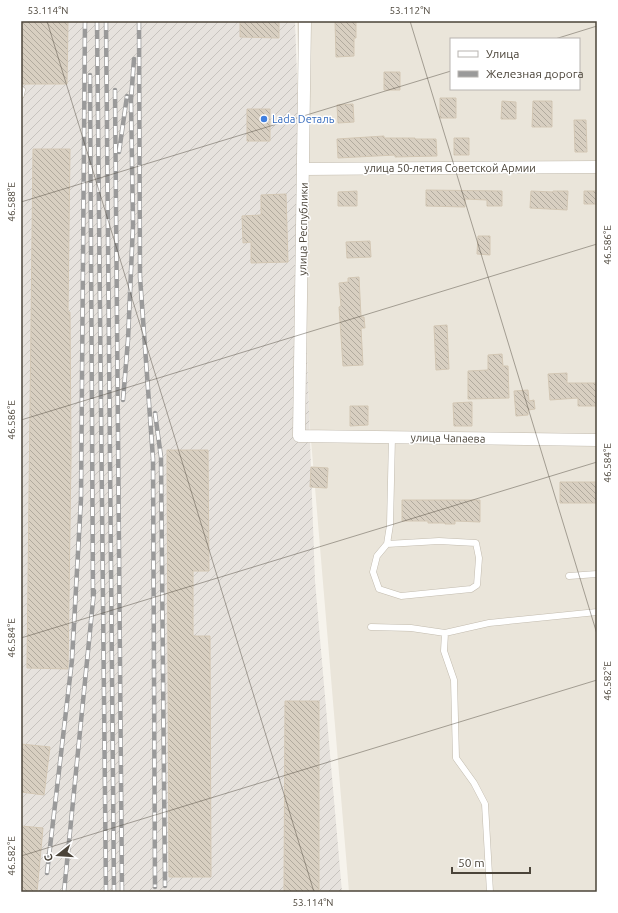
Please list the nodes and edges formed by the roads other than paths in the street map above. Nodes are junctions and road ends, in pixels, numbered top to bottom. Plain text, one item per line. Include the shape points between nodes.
1 (305, 21) edge
2 (597, 167) edge
3 (303, 169) junction
4 (300, 436) joint
5 (392, 437) junction
6 (597, 440) edge
7 (387, 544) junction
8 (597, 574) edge
9 (570, 576) dead end
10 (597, 612) edge
11 (371, 627) dead end
12 (446, 633) junction
13 (490, 892) edge

1 - 3 street, улица Республики
2 - 3 street, улица 50-летия Советской Армии
3 - 4 street, улица Республики
4 - 5 street, улица Чапаева
5 - 6 street, улица Чапаева
5 - 7 lane via 390,524
7 - 7 lane via 377,556 373,572 380,589 401,596 471,589 477,585 476,543 439,541
8 - 9 lane
10 - 12 lane via 489,622
11 - 12 lane via 411,628
12 - 13 lane via 444,651 454,680 456,758 485,804

